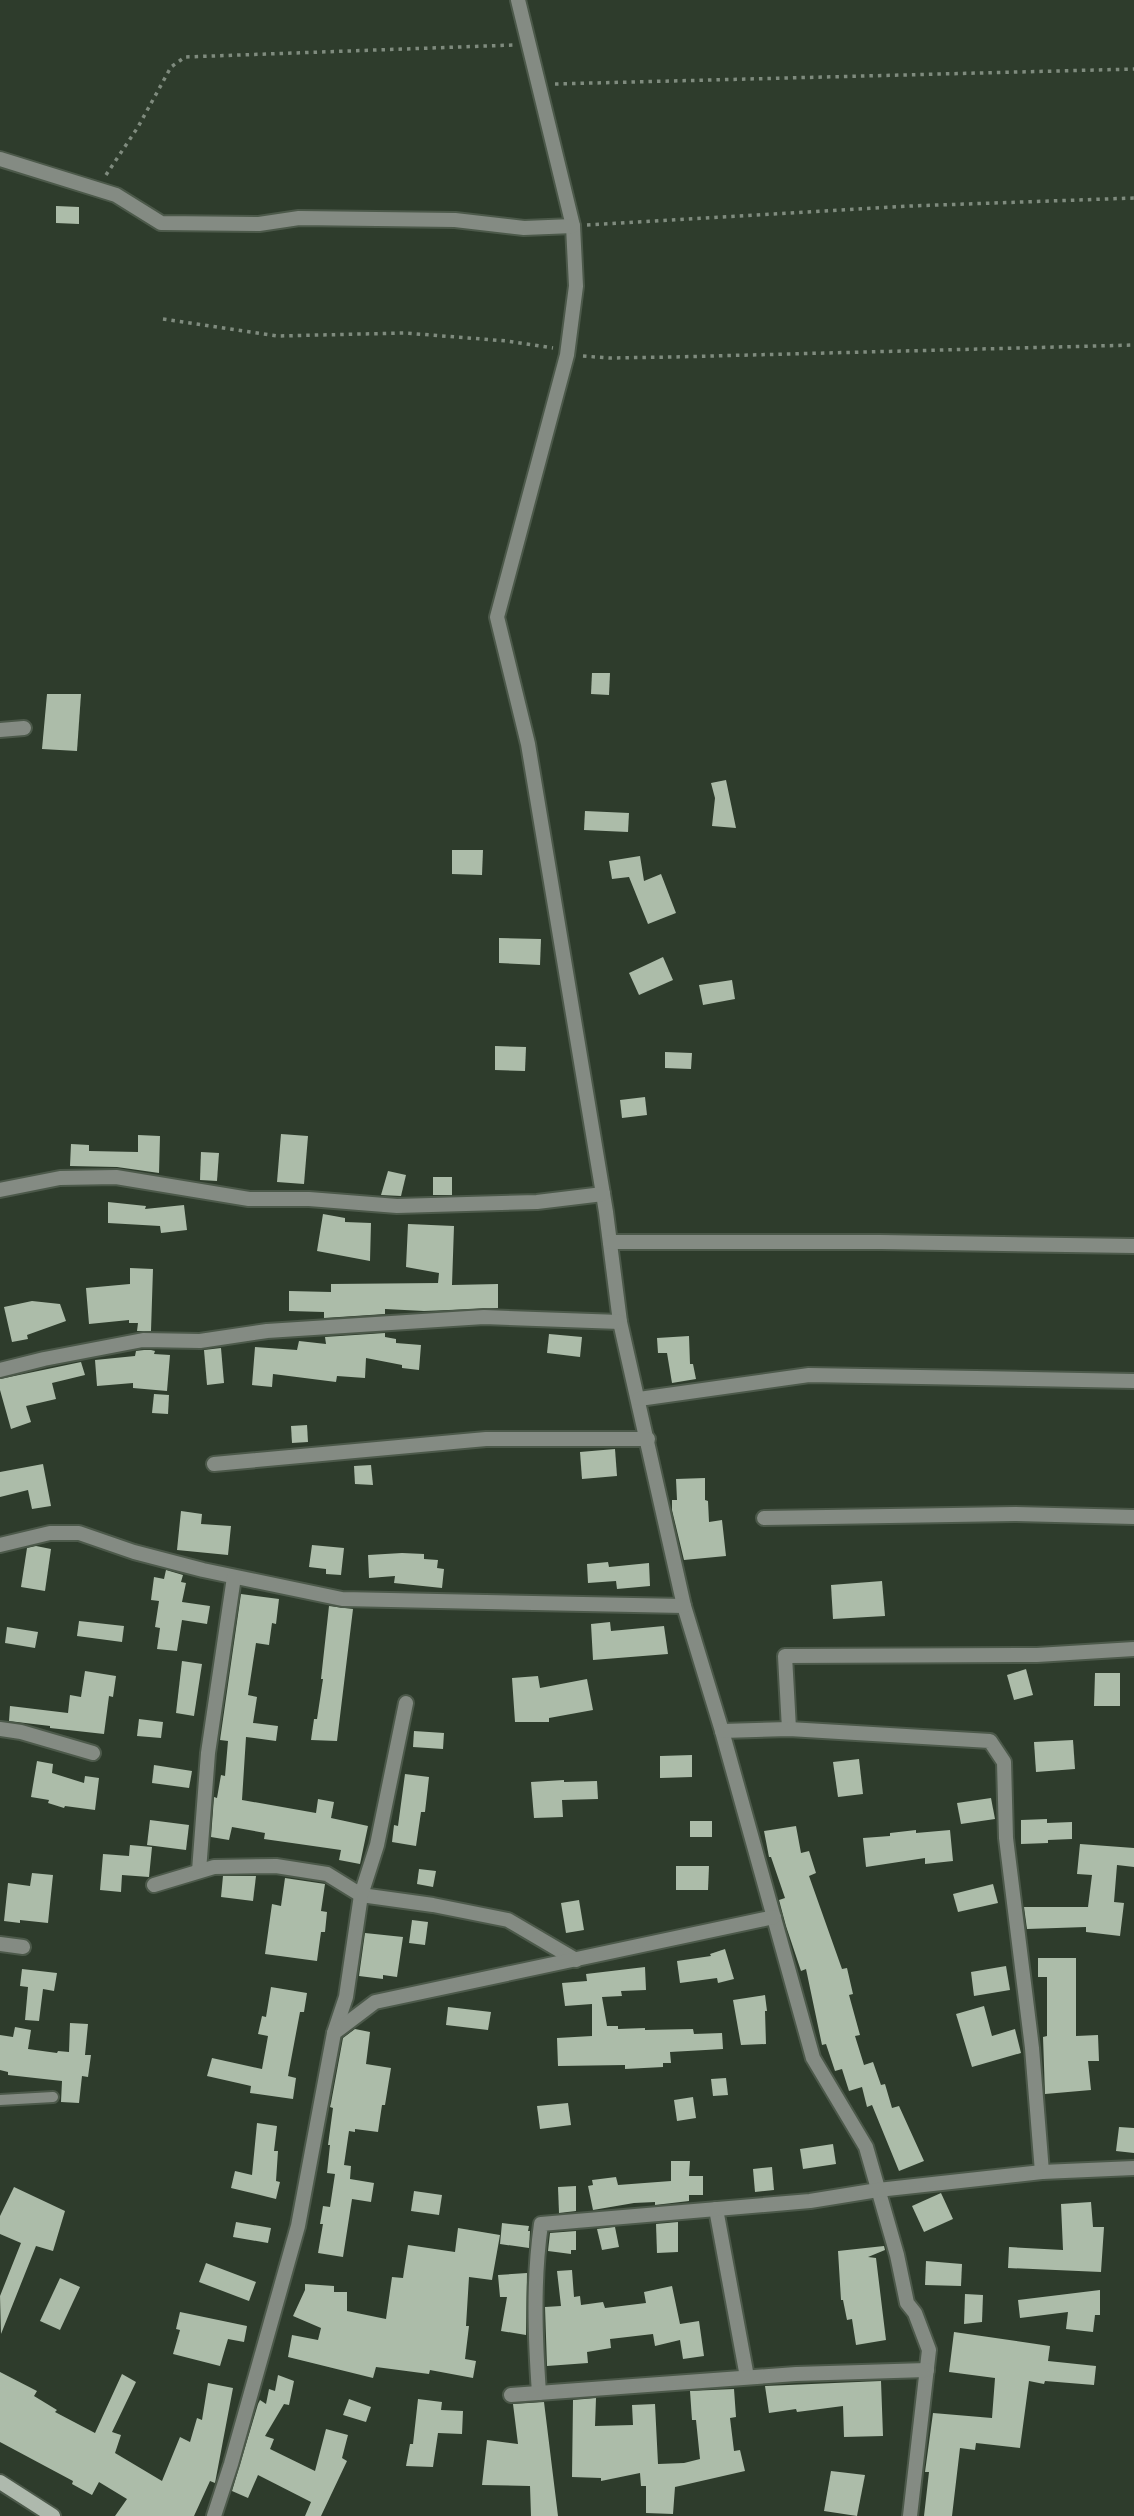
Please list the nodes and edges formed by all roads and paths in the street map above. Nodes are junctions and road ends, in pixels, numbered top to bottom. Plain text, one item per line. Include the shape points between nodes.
1 (518, 0) edge
2 (529, 44) junction
3 (1134, 69) edge
4 (539, 84) junction
5 (0, 159) edge
6 (97, 190) junction
7 (1134, 198) edge
8 (573, 226) junction
9 (163, 319) dead end
10 (1134, 345) edge
11 (567, 355) junction
12 (24, 728) dead end
13 (0, 730) edge
14 (0, 1190) edge
15 (603, 1194) junction
16 (610, 1242) junction
17 (1134, 1246) edge
18 (620, 1322) junction
19 (0, 1370) edge
20 (1134, 1381) edge
21 (639, 1399) junction
22 (648, 1439) junction
23 (214, 1464) dead end
24 (1134, 1517) edge
25 (764, 1518) dead end
26 (0, 1545) edge
27 (234, 1577) junction
28 (684, 1606) junction
29 (1134, 1650) edge
30 (406, 1703) dead end
31 (0, 1729) edge
32 (789, 1729) junction
33 (722, 1731) junction
34 (93, 1753) dead end
35 (199, 1871) junction
36 (154, 1885) dead end
37 (360, 1895) junction
38 (774, 1917) junction
39 (0, 1944) edge
40 (23, 1947) dead end
41 (576, 1959) junction
42 (334, 2033) junction
43 (53, 2097) dead end
44 (0, 2100) edge
45 (1134, 2168) edge
46 (1042, 2172) junction
47 (878, 2190) junction
48 (716, 2209) junction
49 (927, 2370) junction
50 (747, 2377) junction
51 (539, 2393) junction
52 (511, 2395) dead end
53 (0, 2482) edge
54 (53, 2516) edge
55 (214, 2516) edge
56 (910, 2516) edge

1 - 2 street
2 - 4 street
2 - 6 path via 185,57 171,67
3 - 4 path
4 - 8 street
5 - 6 street
6 - 8 street via 116,195 161,223 259,224 299,218
7 - 8 path
8 - 11 street via 576,286
9 - 11 path via 276,336 405,333 507,341
10 - 11 path via 610,358
11 - 15 street via 497,617 528,744
12 - 13 street
14 - 15 street via 60,1178 116,1177 249,1199 397,1206 537,1202
15 - 16 street
16 - 17 street
16 - 18 street
18 - 19 street via 484,1317 267,1331 200,1341 143,1340
18 - 21 street
20 - 21 street via 809,1375
21 - 22 street
22 - 23 street via 486,1439
22 - 28 street
24 - 25 street
26 - 27 street via 50,1533 79,1534
27 - 28 street via 342,1599
27 - 35 street via 208,1753
28 - 33 street
29 - 32 street via 785,1656
30 - 37 street via 377,1844
31 - 34 street
32 - 33 street
32 - 46 street via 990,1741 1004,1762 1006,1838
33 - 38 street
35 - 36 street
35 - 37 street via 276,1866 327,1874
37 - 41 street via 508,1920
37 - 42 street via 346,1997
38 - 41 street
38 - 47 street via 813,2058 866,2147
39 - 40 street
41 - 42 street via 375,2003
42 - 55 street via 298,2226
43 - 44 lane
45 - 46 street
46 - 47 street
47 - 48 street
47 - 49 street via 907,2303 929,2350
48 - 50 street
48 - 51 street via 541,2224 534,2321
49 - 50 street
49 - 56 street
50 - 51 street
51 - 52 street
53 - 54 main road

